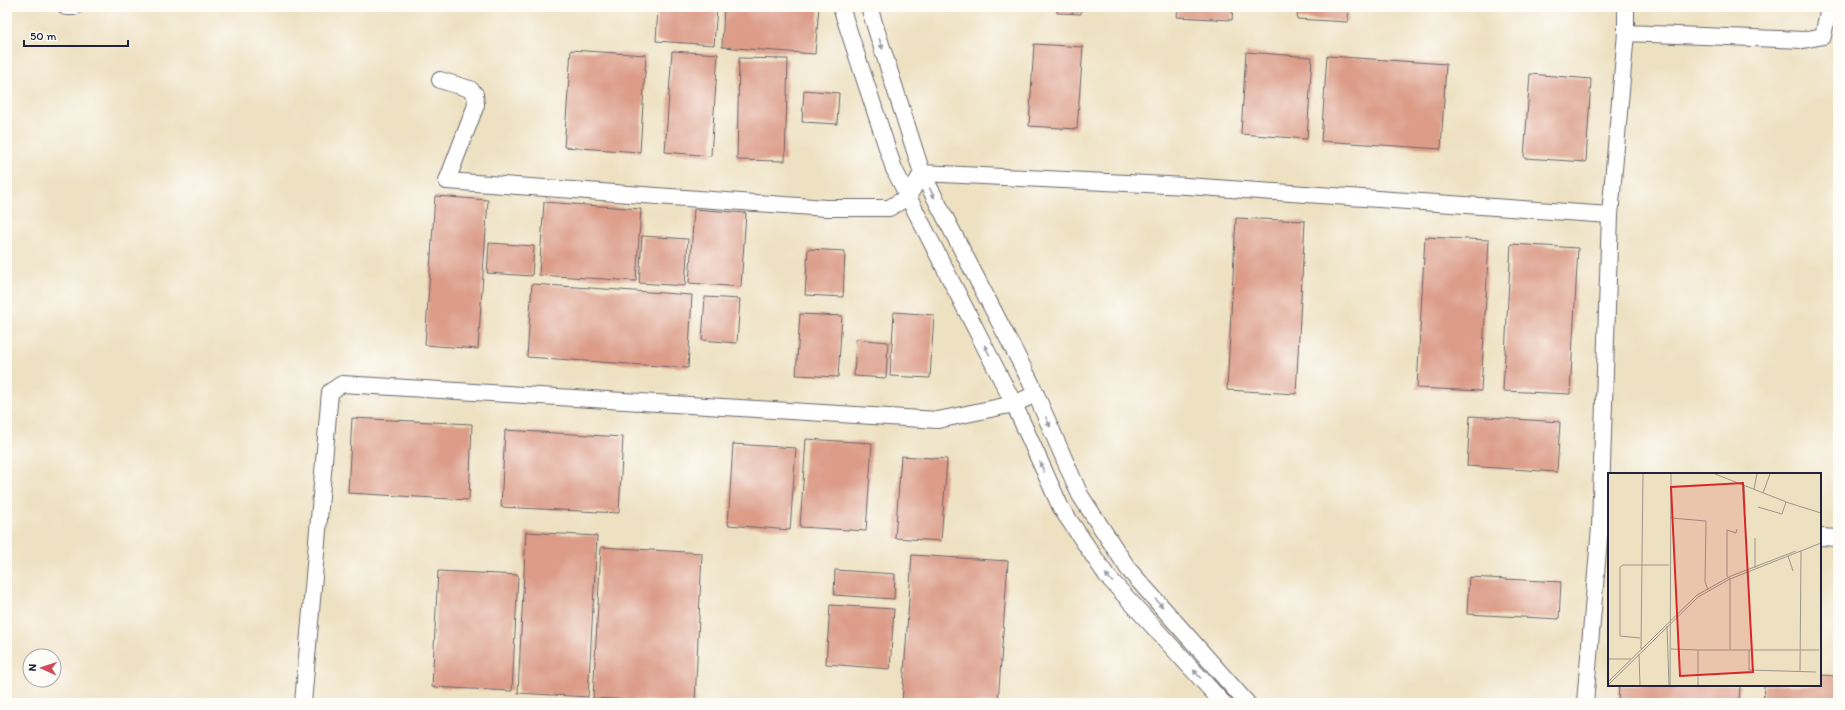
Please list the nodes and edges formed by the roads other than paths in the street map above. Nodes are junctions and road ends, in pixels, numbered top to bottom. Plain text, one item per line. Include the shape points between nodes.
1 (66, 7) edge
2 (74, 7) edge
3 (841, 7) edge
4 (869, 7) edge
5 (1626, 7) edge
6 (1829, 7) edge
7 (1626, 33) junction
8 (440, 80) dead end
9 (922, 173) junction
10 (908, 196) junction
11 (1610, 215) junction
12 (1036, 394) junction
13 (1014, 404) junction
14 (1605, 527) edge
15 (1821, 537) edge
16 (1838, 538) edge
17 (304, 703) edge
18 (1223, 703) edge
19 (1248, 703) edge
20 (1585, 703) edge

1 - 2 street
3 - 10 street via 894,169
4 -> 9 street
5 - 7 street
6 - 7 street via 1822,36 1803,40
7 - 11 street
8 - 10 street via 470,89 476,94 476,105 447,181 826,208 889,208
9 - 10 street
9 - 11 street via 1187,186
9 -> 12 street
13 -> 10 street
11 - 14 street
12 - 13 street
12 -> 19 street via 1080,495 1130,570
13 - 17 street via 938,420 342,384 330,392
18 -> 13 street via 1108,576 1061,508
14 - 20 street
15 - 16 street

